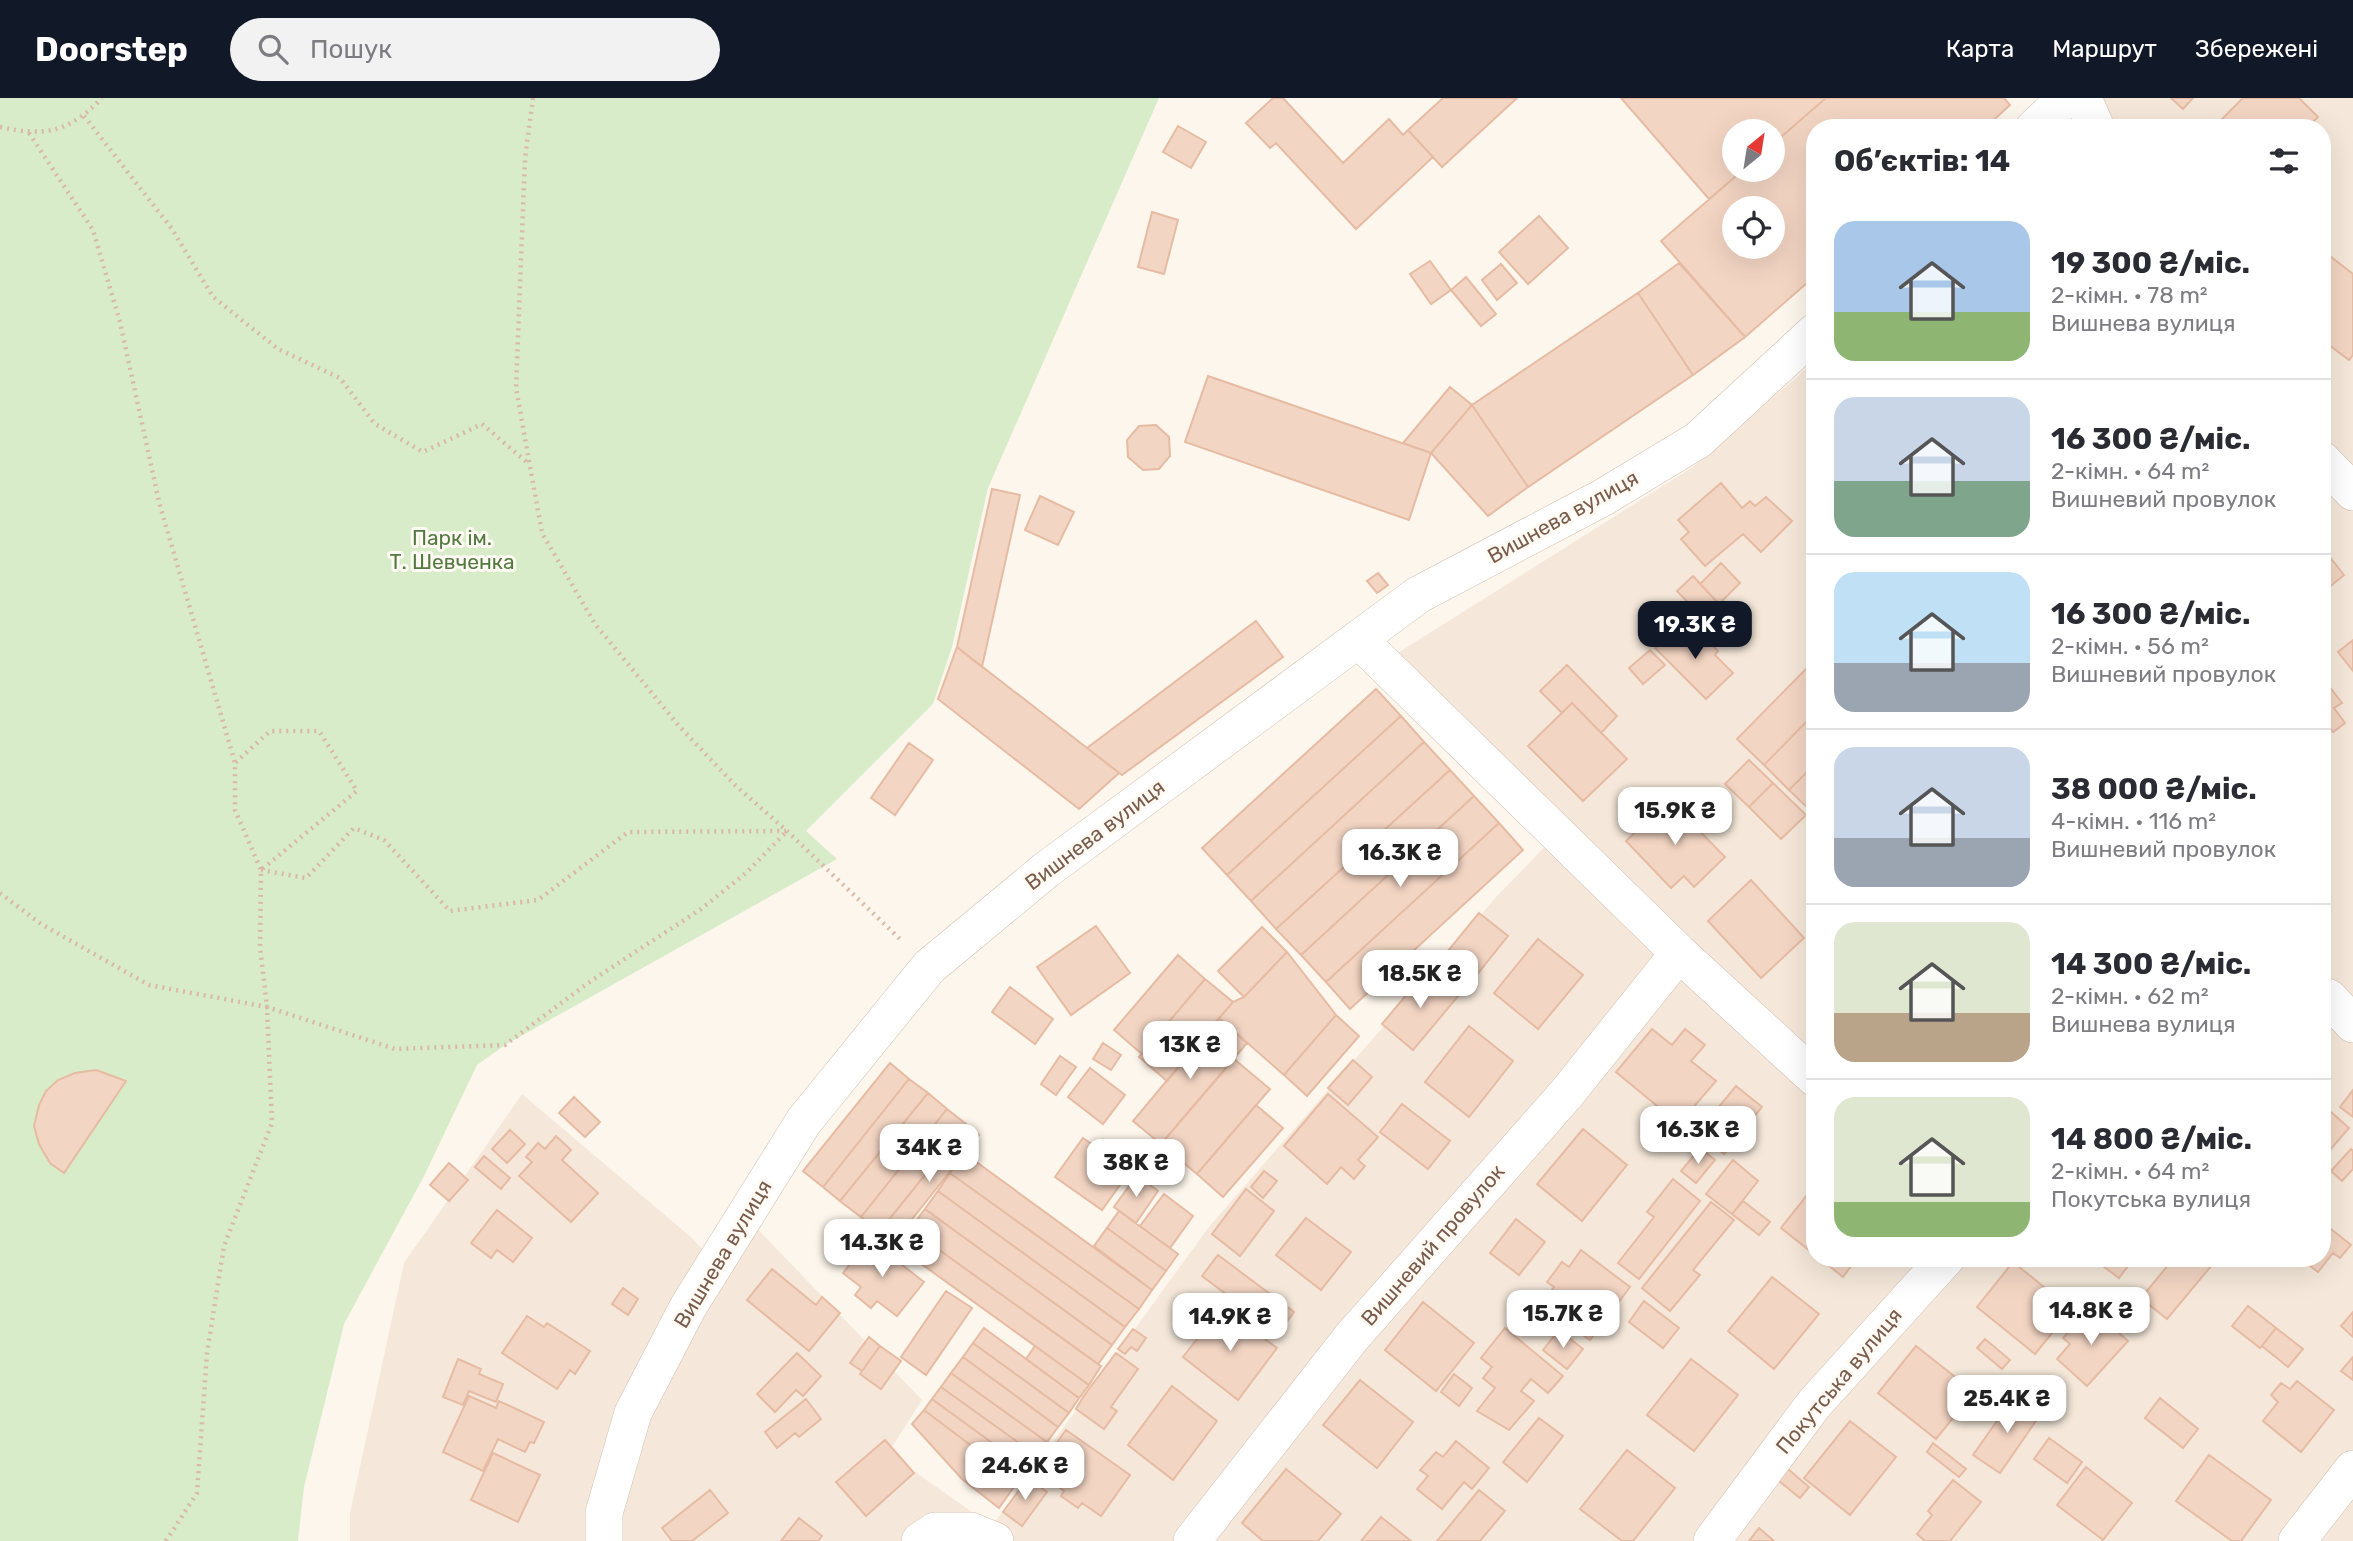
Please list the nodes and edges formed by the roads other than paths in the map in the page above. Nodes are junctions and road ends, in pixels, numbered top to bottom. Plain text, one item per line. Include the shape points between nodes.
1 (2066, 98) edge
2 (2083, 98) edge
3 (2044, 119) edge
4 (2092, 119) edge
5 (1806, 340) edge
6 (2331, 469) edge
7 (2353, 492) edge
8 (1358, 639) junction
9 (1679, 953) junction
10 (2331, 1000) edge
11 (2353, 1024) edge
12 (1806, 1070) edge
13 (1938, 1267) edge
14 (2353, 1469) edge
15 (604, 1541) edge
16 (920, 1541) edge
17 (995, 1541) edge
18 (1192, 1541) edge
19 (1712, 1541) edge
20 (2297, 1541) edge

1 - 3 street
2 - 4 street
5 - 8 street, Вишнева вулиця via 1698,440 1602,498 1418,595
6 - 7 street
8 - 9 street
8 - 15 street, Вишнева вулиця via 1046,870 929,967 804,1121 688,1307 633,1413 604,1513
9 - 12 street
9 - 18 street, Вишневий провулок via 1567,1093 1351,1338
10 - 11 street
13 - 19 street, Покутська вулиця via 1814,1404
14 - 20 street
16 - 17 street via 935,1531 971,1531

